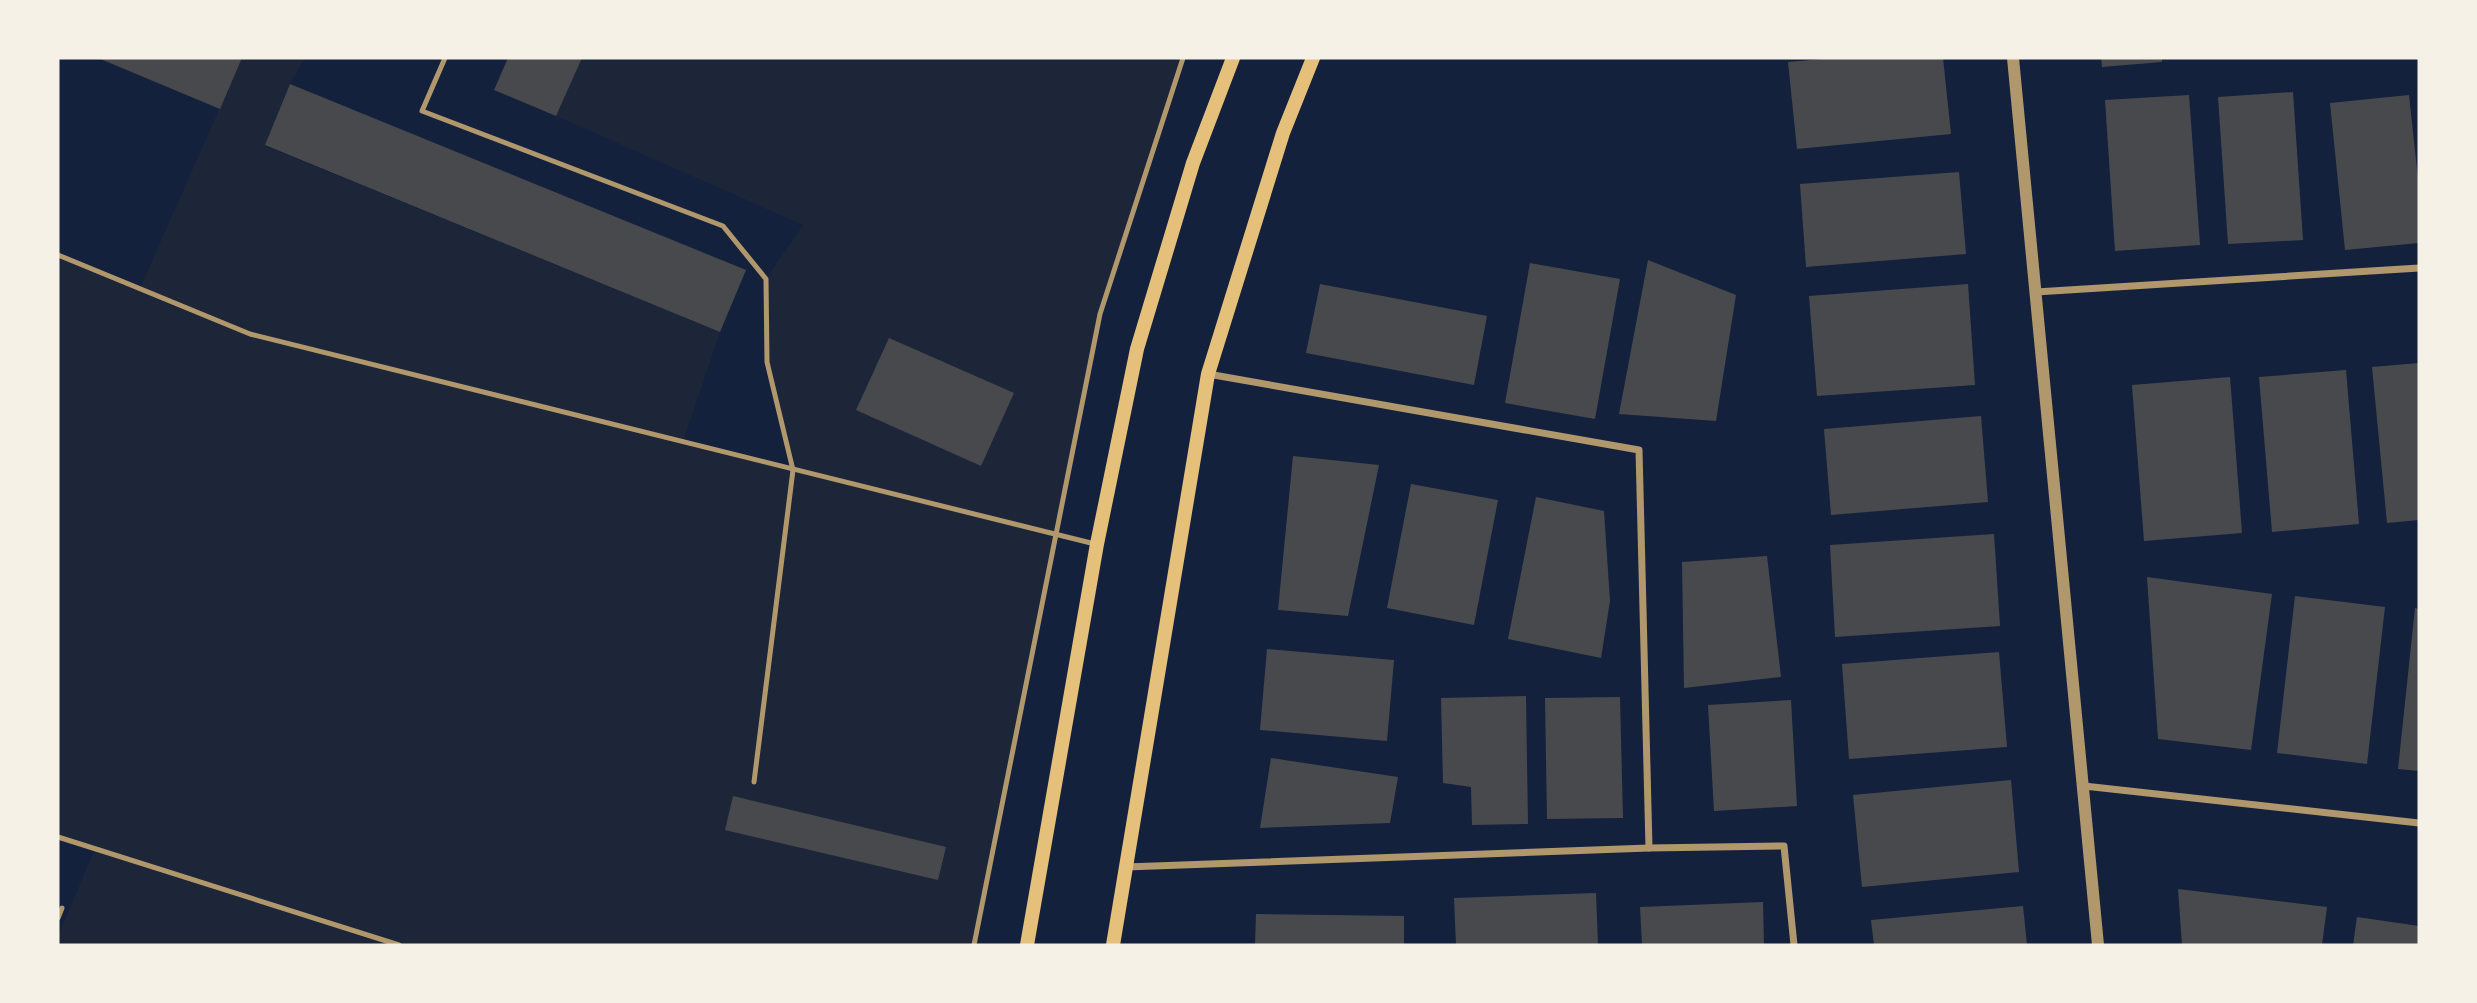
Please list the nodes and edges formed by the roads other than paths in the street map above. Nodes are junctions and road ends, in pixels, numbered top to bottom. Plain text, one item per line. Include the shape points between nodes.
1 (445, 58) edge
2 (1182, 58) edge
3 (1233, 58) edge
4 (1313, 58) edge
5 (2013, 58) edge
6 (58, 255) edge
7 (2419, 268) edge
8 (2036, 292) junction
9 (1208, 374) junction
10 (793, 470) junction
11 (1055, 534) junction
12 (1097, 544) junction
13 (754, 782) dead end
14 (2084, 786) junction
15 (2419, 824) edge
16 (58, 837) edge
17 (1649, 848) junction
18 (1126, 867) junction
19 (62, 908) dead end
20 (58, 918) edge
21 (399, 945) edge
22 (974, 945) edge
23 (1027, 945) edge
24 (1113, 945) edge
25 (1794, 945) edge
26 (2098, 945) edge

1 - 10 lane via 422,111 723,226 766,279 767,362
2 - 11 lane via 1100,314
3 - 12 main road via 1193,163 1137,349
4 - 9 main road via 1283,133
5 - 8 street
6 - 10 lane via 250,334
7 - 8 street
8 - 14 street
9 - 17 street via 1639,450
9 - 18 main road
10 - 11 lane
10 - 13 lane
11 - 12 lane
11 - 22 lane
12 - 23 main road
14 - 15 street
14 - 26 street
16 - 21 lane
17 - 18 street
17 - 25 street via 1784,846
18 - 24 main road
19 - 20 lane

